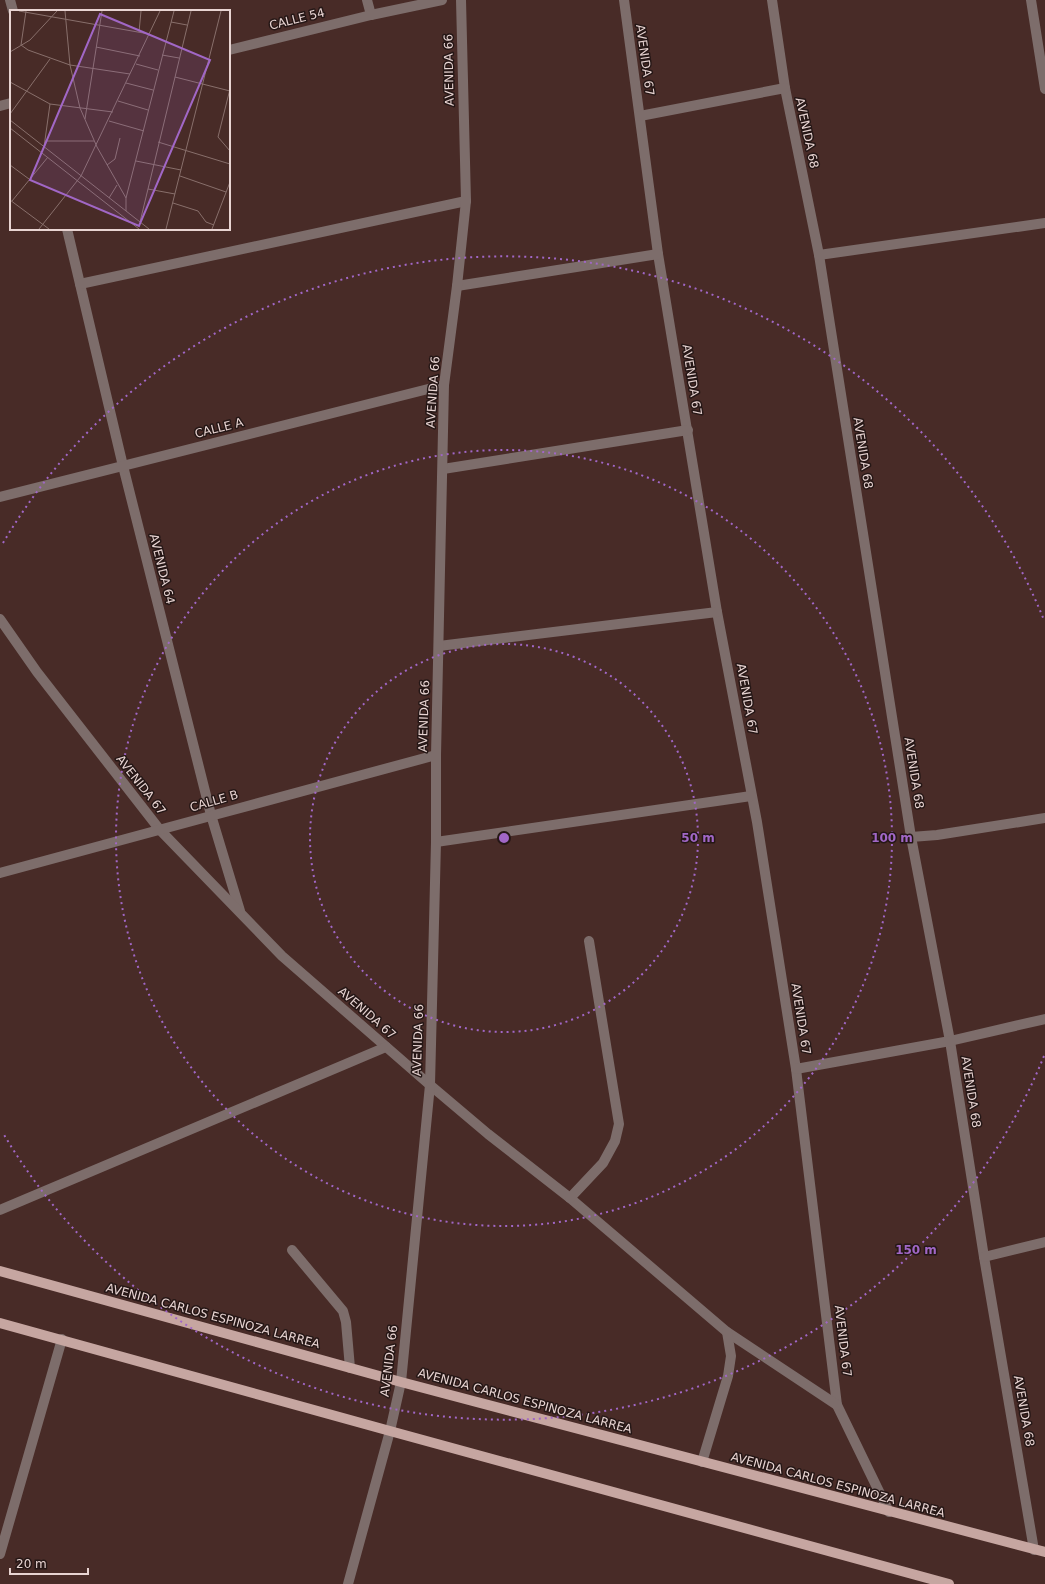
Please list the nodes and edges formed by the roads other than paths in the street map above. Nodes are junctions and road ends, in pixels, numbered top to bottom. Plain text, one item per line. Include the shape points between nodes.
1 (10, 0) edge
2 (367, 0) edge
3 (442, 0) edge
4 (460, 0) edge
5 (624, 0) edge
6 (772, 0) edge
7 (1031, 0) edge
8 (13, 10) edge
9 (371, 15) junction
10 (230, 50) edge
11 (785, 88) junction
12 (1045, 89) edge
13 (10, 103) edge
14 (0, 106) edge
15 (640, 116) junction
16 (466, 201) junction
17 (1045, 223) edge
18 (67, 230) edge
19 (658, 254) junction
20 (819, 255) junction
21 (80, 284) junction
22 (457, 286) junction
23 (444, 385) junction
24 (688, 430) junction
25 (123, 466) junction
26 (443, 469) junction
27 (0, 497) edge
28 (717, 612) junction
29 (0, 619) edge
30 (439, 646) junction
31 (436, 755) junction
32 (751, 796) junction
33 (211, 815) junction
34 (1045, 818) edge
35 (160, 830) junction
36 (911, 837) junction
37 (436, 842) junction
38 (0, 873) edge
39 (241, 913) junction
40 (588, 941) dead end
41 (1045, 1019) edge
42 (950, 1040) junction
43 (386, 1047) junction
44 (796, 1069) junction
45 (430, 1085) junction
46 (570, 1198) junction
47 (0, 1210) edge
48 (1045, 1242) edge
49 (292, 1250) dead end
50 (984, 1257) junction
51 (0, 1270) edge
52 (0, 1323) edge
53 (726, 1332) junction
54 (62, 1339) junction
55 (350, 1368) junction
56 (401, 1382) junction
57 (838, 1405) junction
58 (390, 1431) junction
59 (702, 1462) junction
60 (889, 1512) junction
61 (1034, 1550) junction
62 (1045, 1552) edge
63 (0, 1554) edge
64 (348, 1584) edge
65 (949, 1584) edge

1 - 8 street
2 - 9 street
3 - 9 street, CALLE 54
4 - 16 street, AVENIDA 66
5 - 15 street, AVENIDA 67
6 - 11 street, AVENIDA 68
7 - 12 street
9 - 10 street, CALLE 54
11 - 15 street
11 - 20 street, AVENIDA 68
13 - 14 street
15 - 19 street, AVENIDA 67
16 - 21 street
16 - 22 street, AVENIDA 66
17 - 20 street
18 - 21 street, AVENIDA 64
19 - 22 street
19 - 24 street, AVENIDA 67
20 - 36 street, AVENIDA 68
21 - 25 street, AVENIDA 64
22 - 23 street, AVENIDA 66
23 - 25 street, CALLE A
23 - 26 street, AVENIDA 66
24 - 26 street
24 - 28 street, AVENIDA 67
25 - 27 street, CALLE A
25 - 33 street, AVENIDA 64
26 - 30 street, AVENIDA 66
28 - 30 street
28 - 32 street, AVENIDA 67
29 - 35 street, AVENIDA 67 via 37,672
30 - 31 street, AVENIDA 66
31 - 33 street, CALLE B
31 - 37 street, AVENIDA 66
32 - 37 street
32 - 44 street, AVENIDA 67
33 - 35 street, CALLE B
33 - 39 street, AVENIDA 64
34 - 36 street via 937,836
35 - 38 street, CALLE B
35 - 39 street, AVENIDA 67
36 - 42 street, AVENIDA 68
37 - 45 street, AVENIDA 66
39 - 43 street, AVENIDA 67 via 282,956
40 - 46 street via 619,1124 615,1141 603,1163
41 - 42 street
42 - 44 street
42 - 50 street, AVENIDA 68
43 - 45 street, AVENIDA 67
43 - 47 street
44 - 57 street, AVENIDA 67
45 - 46 street, AVENIDA 67
45 - 56 street, AVENIDA 66
46 - 53 street, AVENIDA 67
48 - 50 street
49 - 55 street via 343,1311
50 - 61 street, AVENIDA 68
51 - 55 main road, AVENIDA CARLOS ESPINOZA LARREA
52 - 54 main road
53 - 57 street, AVENIDA 67
53 - 59 street via 731,1356 728,1376
54 - 58 main road
54 - 63 street
55 - 56 main road, AVENIDA CARLOS ESPINOZA LARREA
56 - 58 street, AVENIDA 66
56 - 59 main road, AVENIDA CARLOS ESPINOZA LARREA
57 - 60 street, AVENIDA 67
58 - 64 street, AVENIDA 66
58 - 65 main road
59 - 60 main road, AVENIDA CARLOS ESPINOZA LARREA
60 - 61 main road, AVENIDA CARLOS ESPINOZA LARREA
61 - 62 main road, AVENIDA CARLOS ESPINOZA LARREA

